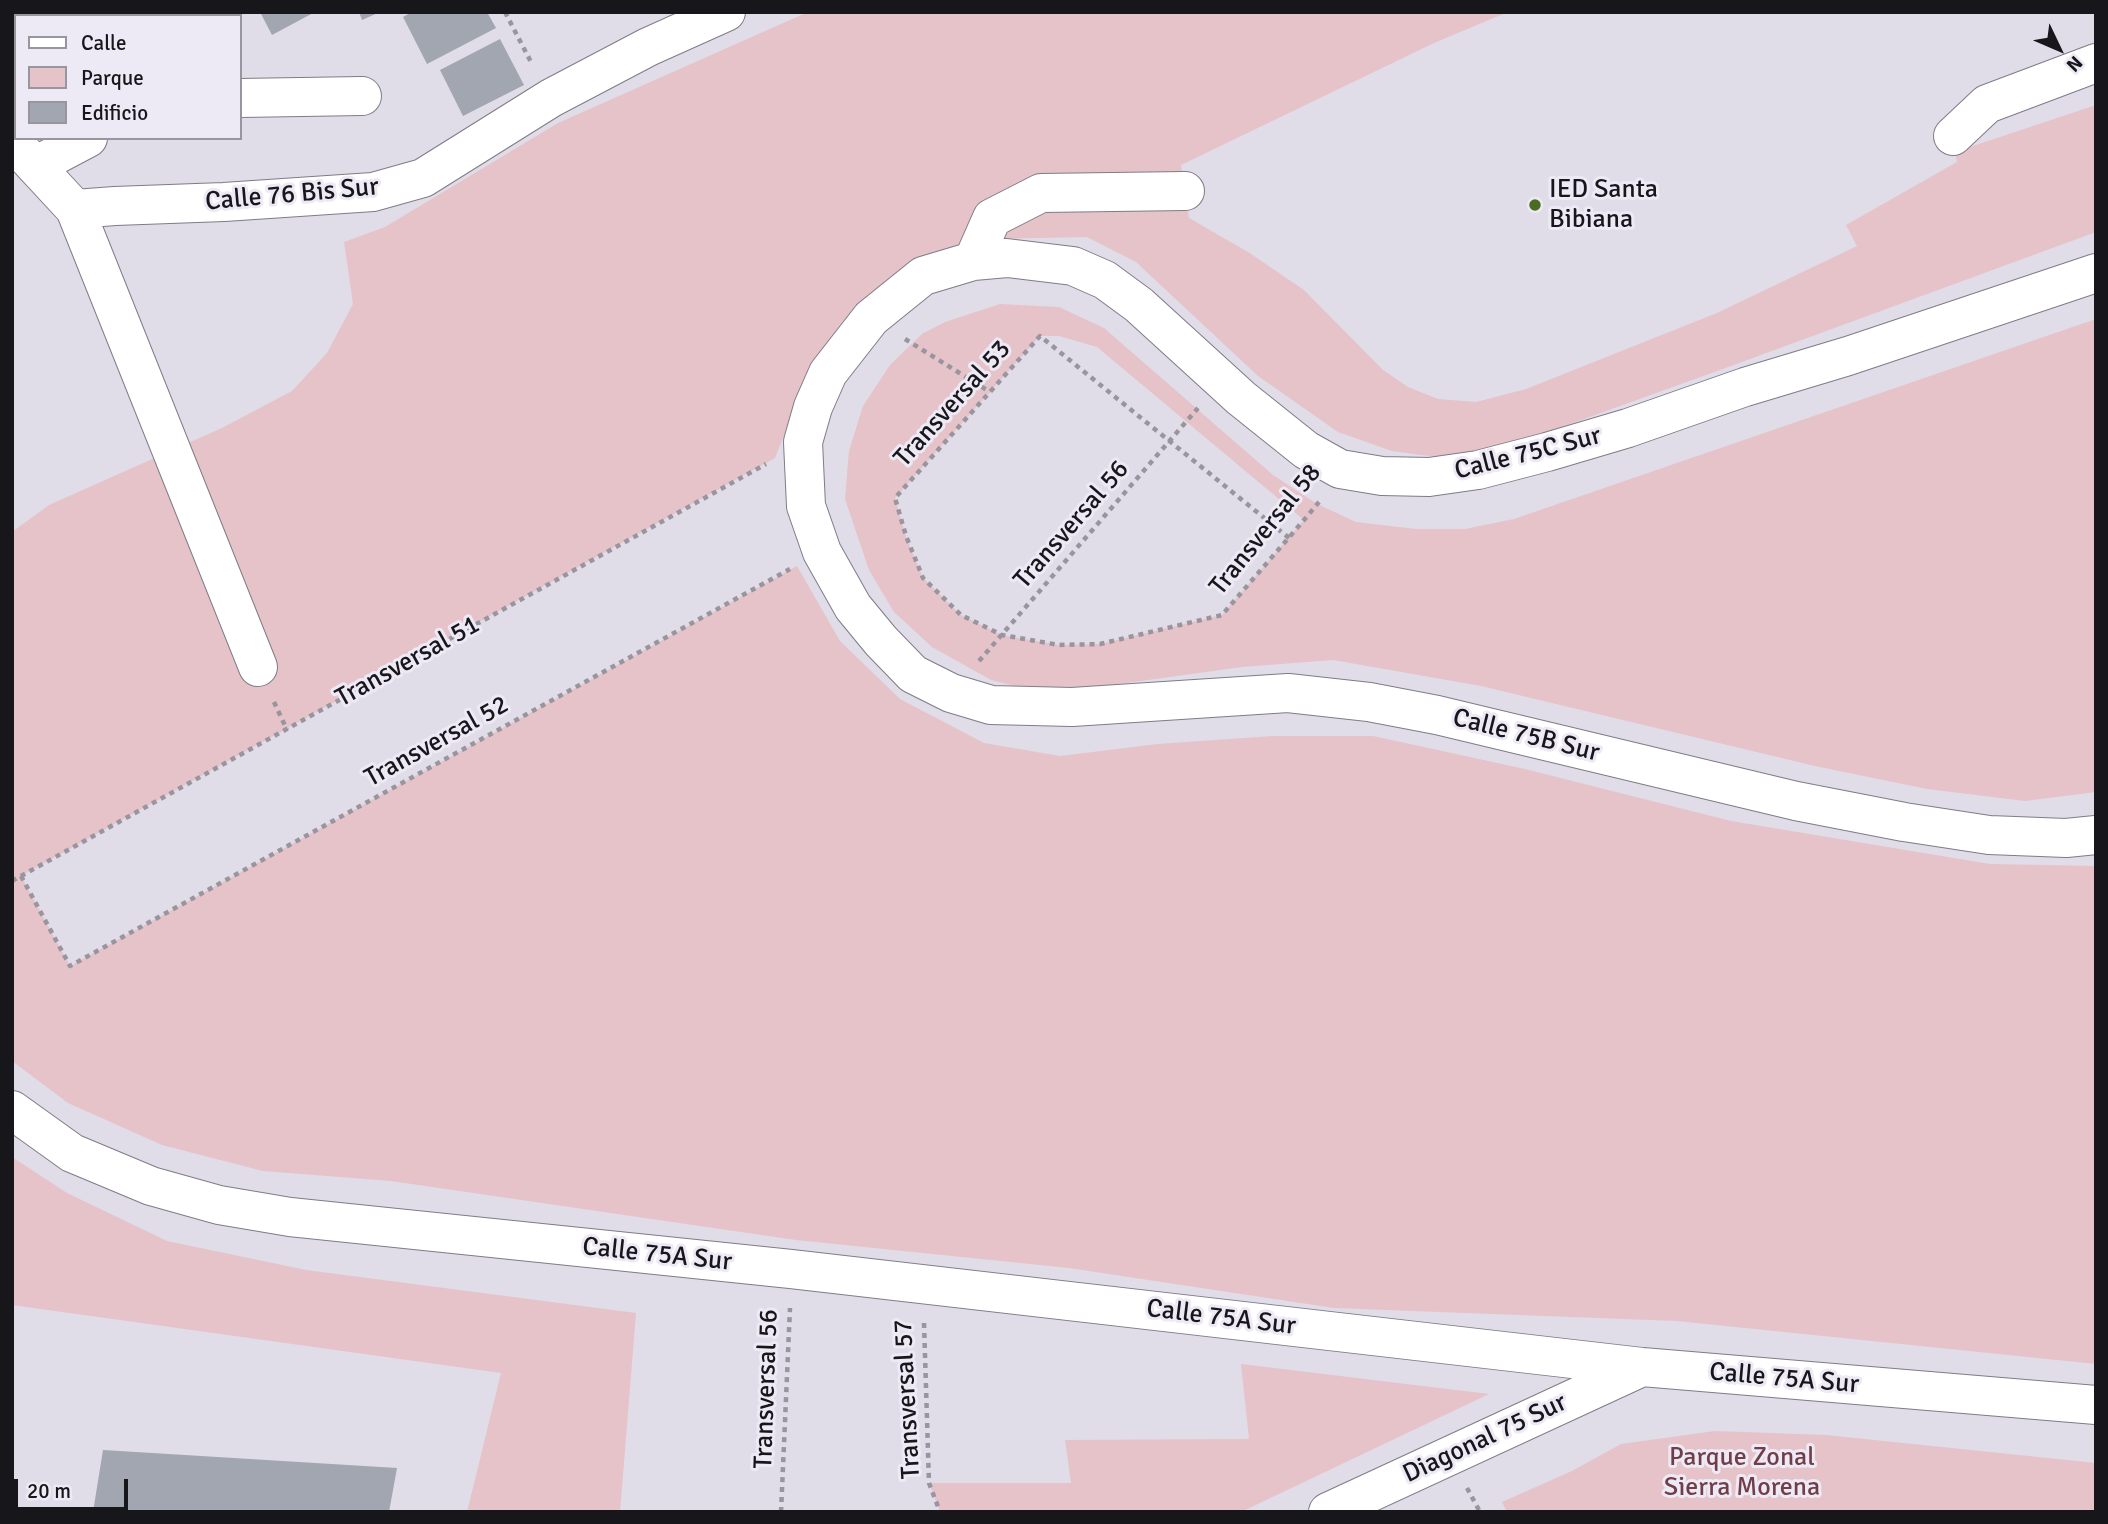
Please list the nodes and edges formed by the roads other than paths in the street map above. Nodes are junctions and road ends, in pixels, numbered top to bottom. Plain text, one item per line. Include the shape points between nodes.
1 (726, 12) edge
2 (2096, 64) edge
3 (362, 96) dead end
4 (242, 98) edge
5 (1953, 136) dead end
6 (80, 140) edge
7 (24, 154) edge
8 (1185, 191) dead end
9 (75, 209) junction
10 (990, 260) junction
11 (2096, 273) edge
12 (258, 667) dead end
13 (2096, 835) edge
14 (12, 1110) edge
15 (1642, 1367) junction
16 (2096, 1405) edge
17 (1328, 1512) edge

1 - 9 street, Calle 76 Bis Sur via 551,98 423,178 373,192
2 - 5 street via 1987,104
3 - 4 street
6 - 7 street
7 - 9 street
8 - 10 street via 1041,193 992,218
9 - 12 street
10 - 11 street, Calle 75C Sur via 1073,265 1105,280 1306,450 1340,469 1429,477 1478,470 1628,428
10 - 13 street, Calle 75B Sur via 923,276 871,318 828,373 803,442 806,506 822,552 853,607 913,674 951,693 991,705 1072,707 1288,693 1369,702 1796,802 1904,822 1989,835
14 - 15 street, Calle 75A Sur via 72,1153 151,1186 219,1205 346,1224 791,1269
15 - 16 street, Calle 75A Sur
15 - 17 street, Diagonal 75 Sur

